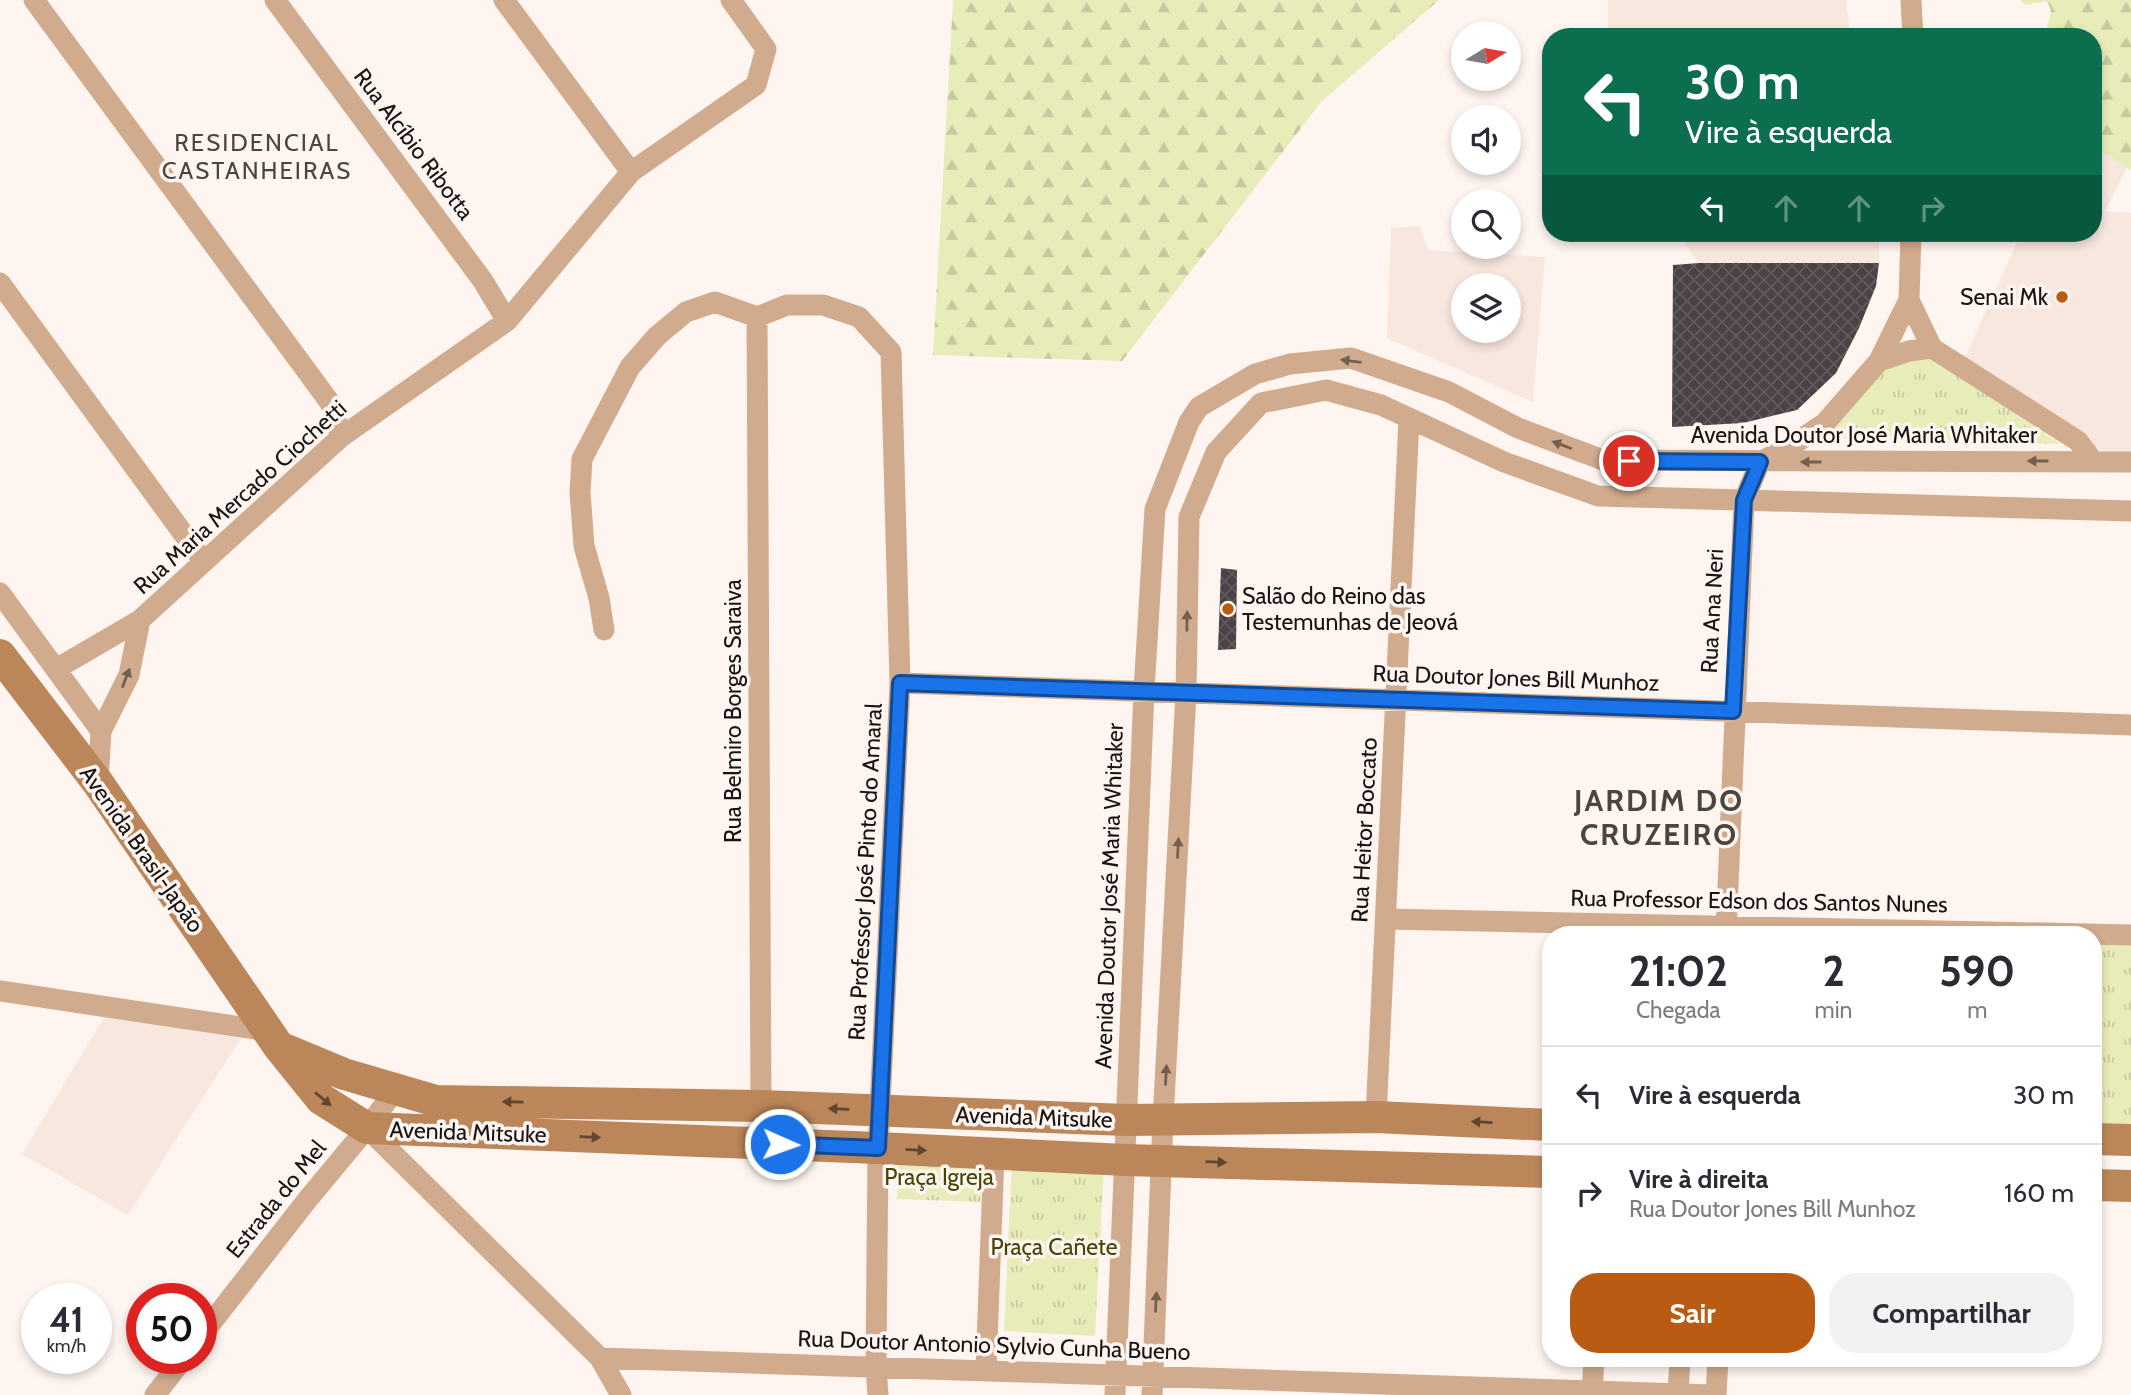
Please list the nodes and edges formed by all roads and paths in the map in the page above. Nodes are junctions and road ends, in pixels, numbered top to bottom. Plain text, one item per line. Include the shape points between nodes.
1 (34, 0) edge
2 (275, 0) edge
3 (504, 0) edge
4 (731, 0) edge
5 (1911, 0) edge
6 (1913, 28) edge
7 (631, 172) junction
8 (1911, 242) edge
9 (0, 283) edge
10 (1909, 300) junction
11 (757, 317) junction
12 (507, 321) junction
13 (1932, 348) junction
14 (1879, 360) junction
15 (1409, 419) junction
16 (341, 437) junction
17 (2093, 461) junction
18 (1760, 462) junction
19 (2131, 462) edge
20 (1744, 500) junction
21 (2131, 511) edge
22 (204, 562) junction
23 (0, 593) edge
24 (140, 620) junction
25 (604, 630) dead end
26 (0, 655) edge
27 (55, 669) junction
28 (900, 683) junction
29 (1144, 691) junction
30 (1186, 693) junction
31 (1396, 700) junction
32 (1733, 711) junction
33 (2131, 725) edge
34 (102, 731) junction
35 (97, 783) junction
36 (1386, 919) junction
37 (1602, 926) edge
38 (1726, 926) edge
39 (2102, 935) edge
40 (2131, 935) edge
41 (0, 991) edge
42 (273, 1039) junction
43 (396, 1090) junction
44 (772, 1106) junction
45 (880, 1111) junction
46 (1376, 1117) junction
47 (1126, 1120) junction
48 (1163, 1120) junction
49 (1542, 1125) edge
50 (367, 1128) junction
51 (2102, 1139) edge
52 (2131, 1140) edge
53 (780, 1144) junction
54 (878, 1148) junction
55 (994, 1154) junction
56 (1125, 1160) junction
57 (1163, 1161) junction
58 (1542, 1172) edge
59 (2102, 1185) edge
60 (2131, 1186) edge
61 (217, 1315) edge
62 (600, 1358) junction
63 (876, 1367) junction
64 (1593, 1367) edge
65 (1680, 1367) edge
66 (1717, 1367) edge
67 (986, 1370) junction
68 (171, 1374) edge
69 (1115, 1385) edge
70 (1153, 1386) edge
71 (1592, 1393) edge
72 (1678, 1394) edge
73 (155, 1395) edge
74 (621, 1395) edge
75 (878, 1395) edge
76 (1715, 1395) edge

1 - 16 street via 331,404
2 - 12 street, Rua Alcíbio Ribotta via 484,281
3 - 7 street
4 - 7 street, Rua Maria Mercado Ciochetti via 766,49 756,85
5 - 6 street
7 - 12 street, Rua Maria Mercado Ciochetti
8 - 10 street
9 - 22 street
10 - 13 street
10 - 14 street
11 - 25 street via 715,302 686,312 630,367 582,459 584,546
11 - 28 street, Rua Professor José Pinto do Amaral via 787,305 823,305 859,317 891,352
11 - 44 street, Rua Belmiro Borges Saraiva
12 - 16 street, Rua Maria Mercado Ciochetti
13 - 14 street
13 - 17 street via 2078,441
14 - 18 street via 1825,423
15 - 20 street via 1504,462 1598,496
30 -> 15 street via 1189,517 1216,452 1261,403 1326,390 1381,405
15 - 31 street, Rua Heitor Boccato
16 - 22 street, Rua Maria Mercado Ciochetti
17 -> 18 street, Avenida Doutor José Maria Whitaker
17 - 19 street, Avenida Doutor José Maria Whitaker
18 - 20 street, Rua Ana Neri
18 -> 29 street, Avenida Doutor José Maria Whitaker via 1603,460 1518,428 1450,392 1351,358 1290,364 1255,374 1199,407 1155,509
20 - 21 street
20 - 32 street, Rua Ana Neri
22 - 24 street, Rua Maria Mercado Ciochetti
23 - 27 street
24 - 27 street, Rua Maria Mercado Ciochetti
34 -> 24 street, Rua Maria Mercado Ciochetti via 129,675
26 - 35 main road, Avenida Brasil-Japão
27 - 34 street
28 - 29 street, Rua Doutor Jones Bill Munhoz
28 - 45 street, Rua Professor José Pinto do Amaral
29 - 30 street, Rua Doutor Jones Bill Munhoz
29 - 47 street, Avenida Doutor José Maria Whitaker
30 - 31 street, Rua Doutor Jones Bill Munhoz
48 -> 30 street
31 - 32 street, Rua Doutor Jones Bill Munhoz
31 - 36 street, Rua Heitor Boccato
32 - 33 street, Rua Doutor Jones Bill Munhoz
32 - 38 street, Rua Ana Neri
34 - 35 street
35 - 42 main road, Avenida Brasil-Japão
36 - 37 street, Rua Professor Edson dos Santos Nunes
36 - 46 street, Rua Heitor Boccato
39 - 40 street, Rua Professor Edson dos Santos Nunes
41 - 42 street
42 - 43 main road, Avenida Mitsuke via 344,1074
42 -> 50 main road, Avenida Mitsuke via 321,1099
44 -> 43 main road, Avenida Mitsuke via 436,1101
43 - 50 street, Estrada do Mel
45 -> 44 main road, Avenida Mitsuke
44 - 53 main road
45 - 47 main road, Avenida Mitsuke
45 - 54 street, Rua Professor José Pinto do Amaral
46 - 48 main road, Avenida Mitsuke
49 -> 46 main road, Avenida Mitsuke
47 - 48 main road, Avenida Mitsuke
47 - 56 street, Avenida Doutor José Maria Whitaker
48 - 57 street
50 -> 53 main road, Avenida Mitsuke
50 - 61 street, Estrada do Mel
50 - 62 street
51 - 52 main road
53 - 54 main road, Avenida Mitsuke
54 -> 55 main road, Avenida Mitsuke
54 - 63 street, Rua Professor José Pinto do Amaral
55 - 56 main road, Avenida Mitsuke
55 - 67 street
56 - 57 main road, Avenida Mitsuke
56 - 69 street, Avenida Doutor José Maria Whitaker
57 -> 58 main road, Avenida Mitsuke
70 -> 57 street
59 - 60 main road
62 - 63 street, Rua Doutor Antonio Sylvio Cunha Bueno
62 - 74 street
63 - 67 street, Rua Doutor Antonio Sylvio Cunha Bueno
63 - 75 street, Rua Professor José Pinto do Amaral
64 - 71 street
65 - 72 street
66 - 76 street
67 - 69 street, Rua Doutor Antonio Sylvio Cunha Bueno
68 - 73 street
69 - 70 street, Rua Doutor Antonio Sylvio Cunha Bueno
70 - 71 street, Rua Doutor Antonio Sylvio Cunha Bueno
71 - 72 street, Rua Doutor Antonio Sylvio Cunha Bueno
72 - 76 street, Rua Doutor Antonio Sylvio Cunha Bueno

